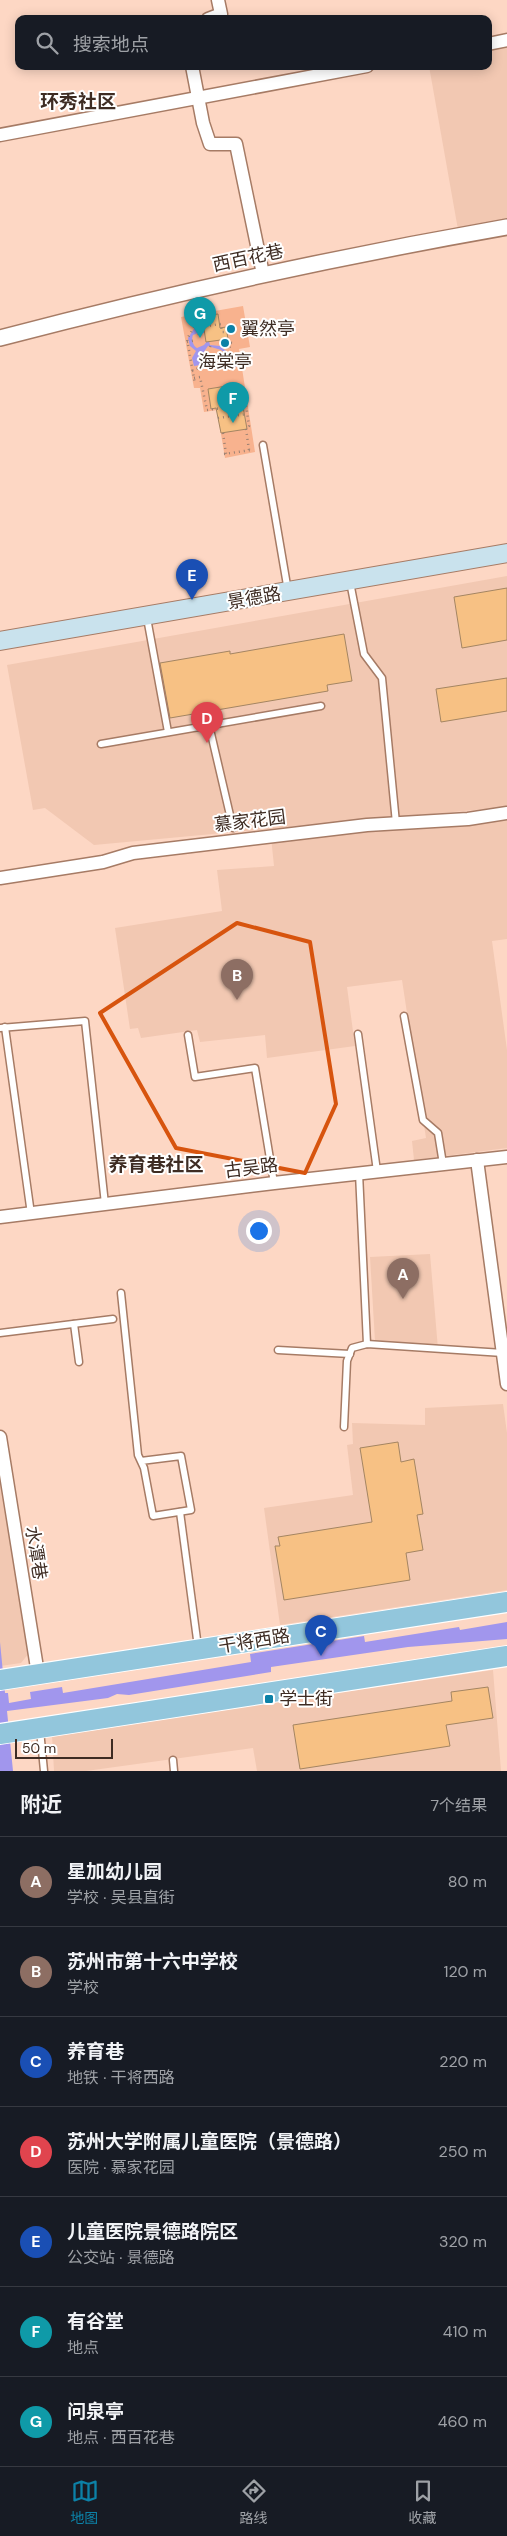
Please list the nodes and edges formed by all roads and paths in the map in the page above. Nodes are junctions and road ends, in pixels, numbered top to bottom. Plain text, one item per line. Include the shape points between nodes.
1 (218, 0) edge
2 (218, 15) edge
3 (507, 40) edge
4 (492, 43) edge
5 (193, 70) edge
6 (347, 70) edge
7 (199, 98) junction
8 (0, 135) edge
9 (507, 227) edge
10 (264, 274) junction
11 (191, 320) dead end
12 (227, 332) dead end
13 (199, 336) dead end
14 (0, 338) edge
15 (196, 340) dead end
16 (187, 342) junction
17 (228, 342) dead end
18 (225, 347) dead end
19 (231, 362) dead end
20 (192, 371) junction
21 (194, 378) junction
22 (195, 384) dead end
23 (247, 414) junction
24 (218, 418) dead end
25 (222, 433) dead end
26 (263, 445) dead end
27 (507, 553) edge
28 (350, 582) junction
29 (288, 592) junction
30 (146, 616) junction
31 (0, 641) edge
32 (321, 706) dead end
33 (209, 725) junction
34 (168, 732) junction
35 (101, 744) dead end
36 (507, 813) edge
37 (396, 823) junction
38 (233, 828) dead end
39 (0, 878) edge
40 (404, 1016) dead end
41 (2, 1028) edge
42 (358, 1034) dead end
43 (188, 1035) dead end
44 (507, 1157) edge
45 (477, 1160) junction
46 (443, 1164) junction
47 (377, 1171) junction
48 (359, 1173) junction
49 (274, 1183) junction
50 (105, 1204) junction
51 (31, 1214) junction
52 (0, 1217) edge
53 (121, 1293) dead end
54 (113, 1319) dead end
55 (74, 1324) junction
56 (0, 1334) edge
57 (367, 1344) junction
58 (278, 1350) dead end
59 (503, 1353) junction
60 (350, 1354) junction
61 (79, 1362) dead end
62 (507, 1384) edge
63 (344, 1427) dead end
64 (0, 1438) edge
65 (141, 1461) junction
66 (180, 1512) junction
67 (507, 1602) edge
68 (199, 1650) junction
69 (507, 1656) edge
70 (38, 1674) junction
71 (4, 1680) edge
72 (39, 1728) junction
73 (8, 1733) edge
74 (173, 1760) dead end
75 (44, 1771) edge
76 (174, 1771) edge

1 - 2 street via 221,14
3 - 4 street
5 - 7 street
6 - 7 street
7 - 8 street
7 - 10 street via 210,144 236,144
9 - 10 street, 西百花巷
10 - 14 street, 西百花巷
11 - 16 path via 196,324
12 - 13 path via 222,332 221,324 199,328
15 - 16 path
16 - 20 path
17 - 18 path via 232,342 231,346
19 - 20 path via 206,356 206,361 200,362 201,367
20 - 21 path
21 - 22 path
21 - 23 path via 200,377 206,411 246,405
23 - 24 path
23 - 25 path via 250,450 225,454
26 - 29 lane
27 - 28 main road, 景德路
28 - 29 main road, 景德路
28 - 37 lane via 364,654 382,678
29 - 30 main road, 景德路
30 - 31 main road, 景德路
30 - 34 lane
32 - 33 lane
33 - 34 lane
33 - 38 lane
34 - 35 lane
36 - 37 street, 慕家花园
37 - 39 street, 慕家花园 via 134,853 103,862
40 - 46 lane via 423,1120 438,1132
41 - 50 lane via 85,1021
41 - 51 lane
42 - 47 lane
43 - 49 lane via 195,1077 255,1068
44 - 45 street, 古吴路
45 - 46 street, 古吴路
45 - 59 street
46 - 47 street, 古吴路
47 - 48 street, 古吴路
48 - 49 street, 古吴路
48 - 57 lane
49 - 50 street, 古吴路
50 - 51 street, 古吴路
51 - 52 street, 古吴路
53 - 65 lane
54 - 55 lane
55 - 56 lane
55 - 61 lane
57 - 59 lane
57 - 60 lane via 352,1348
58 - 60 lane
59 - 62 street
60 - 63 lane
64 - 70 street, 水潭巷
65 - 66 lane via 153,1516
65 - 66 lane via 181,1456 191,1510
66 - 68 lane
67 - 68 main road, 干将西路
68 - 70 main road, 干将西路
69 - 72 main road
70 - 71 main road, 干将西路
72 - 73 main road
72 - 75 lane
74 - 76 lane

